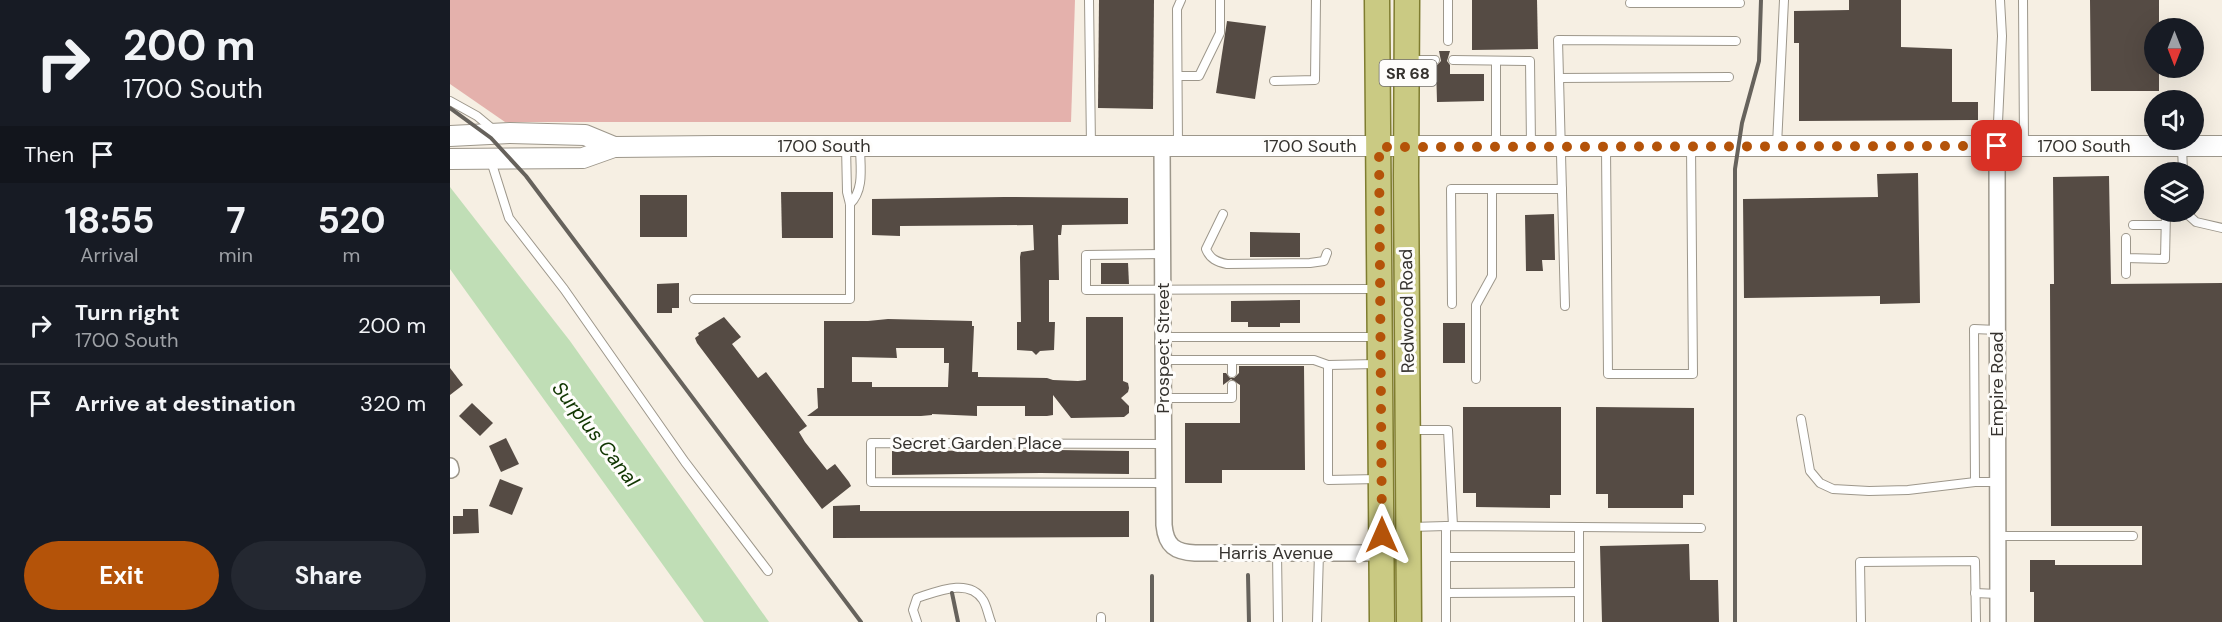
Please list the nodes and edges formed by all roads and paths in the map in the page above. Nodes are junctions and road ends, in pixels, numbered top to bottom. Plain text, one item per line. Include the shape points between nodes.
1 (1089, 0) edge
2 (1181, 0) edge
3 (1220, 0) edge
4 (1316, 0) edge
5 (1377, 0) edge
6 (1407, 0) edge
7 (1448, 0) edge
8 (1784, 0) edge
9 (2000, 0) edge
10 (2023, 0) edge
11 (1630, 3) dead end
12 (1740, 3) dead end
13 (1448, 41) dead end
14 (1736, 41) dead end
15 (1408, 60) junction
16 (1434, 60) dead end
17 (1453, 60) dead end
18 (1496, 61) junction
19 (1178, 76) junction
20 (1729, 77) dead end
21 (1559, 78) junction
22 (1274, 81) dead end
23 (450, 101) edge
24 (498, 134) junction
25 (450, 136) edge
26 (853, 146) junction
27 (1562, 146) junction
28 (1606, 146) junction
29 (1692, 146) junction
30 (1777, 146) junction
31 (1997, 146) junction
32 (2024, 146) junction
33 (2144, 146) edge
34 (2204, 146) edge
35 (2222, 146) edge
36 (614, 147) junction
37 (1091, 147) junction
38 (1170, 147) junction
39 (1379, 147) junction
40 (1407, 147) junction
41 (1496, 147) junction
42 (1531, 147) junction
43 (451, 159) edge
44 (491, 160) junction
45 (1492, 189) junction
46 (1562, 189) junction
47 (850, 204) junction
48 (1223, 214) dead end
49 (2165, 222) edge
50 (2196, 222) edge
51 (2133, 225) dead end
52 (2165, 225) junction
53 (2222, 228) edge
54 (2126, 238) dead end
55 (1327, 253) dead end
56 (1162, 254) junction
57 (2126, 258) junction
58 (2126, 274) dead end
59 (1381, 289) junction
60 (1163, 290) junction
61 (694, 299) dead end
62 (1452, 304) dead end
63 (1564, 306) dead end
64 (1997, 330) junction
65 (1163, 337) junction
66 (1381, 337) junction
67 (1163, 360) junction
68 (1232, 360) junction
69 (1381, 364) junction
70 (1328, 365) junction
71 (1232, 374) dead end
72 (1476, 379) dead end
73 (1232, 385) dead end
74 (1163, 398) junction
75 (1801, 419) dead end
76 (1408, 430) junction
77 (1164, 444) junction
78 (1381, 479) junction
79 (1998, 482) junction
80 (1164, 483) junction
81 (1975, 483) junction
82 (1449, 526) junction
83 (1408, 527) junction
84 (1579, 527) junction
85 (1701, 528) dead end
86 (1998, 536) junction
87 (2133, 536) dead end
88 (1171, 547) joint
89 (1277, 553) junction
90 (1319, 553) junction
91 (1382, 553) junction
92 (1446, 557) junction
93 (1579, 557) junction
94 (768, 571) dead end
95 (1579, 592) junction
96 (1446, 593) junction
97 (1975, 593) junction
98 (1998, 594) junction
99 (917, 622) edge
100 (991, 622) edge
101 (1278, 622) edge
102 (1317, 622) edge
103 (1382, 622) edge
104 (1408, 622) edge
105 (1446, 622) edge
106 (1579, 622) edge
107 (1861, 622) edge
108 (1976, 622) edge
109 (1998, 622) edge

1 - 37 lane
2 - 19 lane via 1177,9
3 - 19 lane via 1220,33 1199,76
4 - 22 lane via 1315,80
5 - 39 main road, Redwood Road / SR 68
6 - 15 main road, Redwood Road / SR 68
7 - 13 lane
8 - 30 lane
9 - 31 lane
10 - 32 lane
11 - 12 lane
14 - 21 lane via 1558,40
15 - 16 lane
15 - 40 main road, Redwood Road / SR 68
17 - 18 lane
18 - 41 lane
18 - 42 lane via 1530,61
19 - 38 lane
20 - 21 lane
21 - 27 lane
23 - 24 lane
24 - 25 street, 1700 South
24 - 36 street, 1700 South via 585,135
26 - 36 street, 1700 South
26 - 37 street, 1700 South
26 - 47 lane via 847,192
26 - 47 lane via 860,188
27 - 28 street, 1700 South
27 - 42 street, 1700 South
27 - 46 lane
28 - 29 street, 1700 South
28 - 29 lane via 1608,374 1693,374
29 - 30 street, 1700 South
30 - 31 street, 1700 South
31 - 32 street, 1700 South
31 - 64 street, Empire Road
32 - 33 street, 1700 South
34 - 35 street, 1700 South
36 - 44 street, 1700 South via 584,158
37 - 38 street, 1700 South
38 - 39 street, 1700 South
38 - 56 street, Prospect Street
39 - 40 street, 1700 South
39 - 59 main road, Redwood Road / SR 68
40 - 41 street, 1700 South
40 - 76 main road, Redwood Road / SR 68
41 - 42 street, 1700 South
43 - 44 street, 1700 South
44 - 94 lane via 509,218
45 - 46 lane
45 - 62 lane via 1451,189
45 - 72 lane via 1492,276 1476,304
46 - 63 lane
47 - 61 lane via 850,299
48 - 55 lane via 1206,249 1219,262 1310,263 1324,261
49 - 52 lane
50 - 53 lane
51 - 52 lane
52 - 57 lane via 2165,258
54 - 57 lane
56 - 60 street, Prospect Street
56 - 60 lane via 1086,255 1086,290
57 - 58 lane
59 - 60 lane
59 - 66 main road, Redwood Road / SR 68
60 - 65 street, Prospect Street
64 - 79 street, Empire Road
64 - 81 lane via 1974,329
65 - 66 lane
65 - 67 street, Prospect Street
66 - 69 main road, Redwood Road / SR 68
67 - 68 lane
67 - 74 street, Prospect Street
68 - 70 lane via 1314,360
68 - 71 lane
69 - 70 lane
69 - 78 main road, Redwood Road / SR 68
70 - 78 lane via 1328,480
73 - 74 lane via 1232,398
74 - 77 street, Prospect Street
75 - 81 lane via 1810,471 1820,483 1833,489 1908,490
76 - 82 lane via 1448,430
76 - 83 main road, Redwood Road / SR 68
77 - 80 street, Prospect Street
77 - 80 lane, Secret Garden Place via 871,443 871,482
78 - 91 main road, Redwood Road / SR 68
79 - 81 lane
79 - 86 street, Empire Road
80 - 88 street, Prospect Street via 1165,532
82 - 83 lane
82 - 84 lane
82 - 92 lane
83 - 104 main road, Redwood Road / SR 68
84 - 85 lane
84 - 93 lane
86 - 87 lane
86 - 98 street, Empire Road
88 - 89 street, Harris Avenue via 1187,553
89 - 90 street, Harris Avenue
89 - 101 lane
90 - 91 street, Harris Avenue
90 - 102 lane
91 - 103 main road, Redwood Road / SR 68
92 - 93 lane
92 - 96 lane
93 - 95 lane
95 - 96 lane
95 - 106 lane
96 - 105 lane
97 - 98 lane
97 - 107 lane via 1975,561 1860,562
97 - 108 lane
98 - 109 street, Empire Road
99 - 100 lane via 913,610 917,598 953,586 982,598

